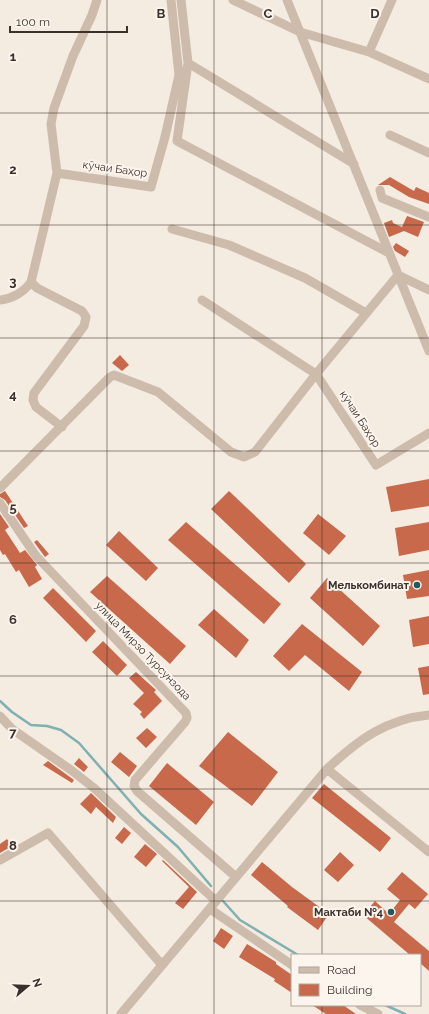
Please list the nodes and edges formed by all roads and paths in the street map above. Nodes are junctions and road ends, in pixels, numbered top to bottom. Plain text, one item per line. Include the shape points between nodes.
1 (97, 0) edge
2 (171, 0) edge
3 (181, 0) edge
4 (233, 0) edge
5 (287, 0) edge
6 (392, 0) edge
7 (300, 32) junction
8 (369, 52) junction
9 (188, 63) junction
10 (429, 79) edge
11 (390, 135) dead end
12 (429, 153) edge
13 (354, 164) junction
14 (57, 173) junction
15 (380, 190) dead end
16 (429, 217) edge
17 (172, 229) dead end
18 (390, 253) junction
19 (398, 275) junction
20 (31, 282) junction
21 (429, 290) edge
22 (0, 300) edge
23 (202, 300) dead end
24 (366, 313) junction
25 (429, 351) edge
26 (316, 374) junction
27 (62, 427) junction
28 (429, 433) edge
29 (0, 488) edge
30 (0, 503) edge
31 (429, 715) edge
32 (0, 716) edge
33 (327, 769) junction
34 (429, 852) edge
35 (0, 860) edge
36 (236, 877) junction
37 (213, 905) junction
38 (291, 964) edge
39 (162, 965) junction
40 (362, 1006) edge
41 (121, 1014) edge
42 (378, 1014) edge

1 - 14 street via 70,62 54,108 51,124
2 - 14 street, кӯчаи Баҳор via 179,75 151,187
3 - 9 street
4 - 7 street
5 - 7 street
6 - 8 street
7 - 8 street
7 - 13 street
8 - 10 street
9 - 13 street
9 - 18 street via 177,142
11 - 12 street
13 - 18 street
14 - 20 street
15 - 16 street via 382,198
17 - 24 street via 229,245 291,272
18 - 19 street
19 - 21 street
19 - 24 street
19 - 25 street
20 - 22 street via 25,290 6,300
20 - 27 street via 82,311 86,317 84,326 34,393 32,400 36,407
23 - 26 street, кӯчаи Баҳор
24 - 26 street
26 - 27 street via 255,452 244,457 231,452 158,392 119,376 110,377
26 - 28 street, кӯчаи Баҳор via 376,465
27 - 29 street
30 - 36 street, улица Мирзо Турсунзода via 36,556 186,713 185,722 135,780 134,786
31 - 33 street via 378,729 352,745
32 - 37 street via 12,729 94,788
33 - 34 street
33 - 36 street
35 - 39 street via 48,833
36 - 37 street
37 - 38 street
37 - 39 street
39 - 41 street
40 - 42 street

